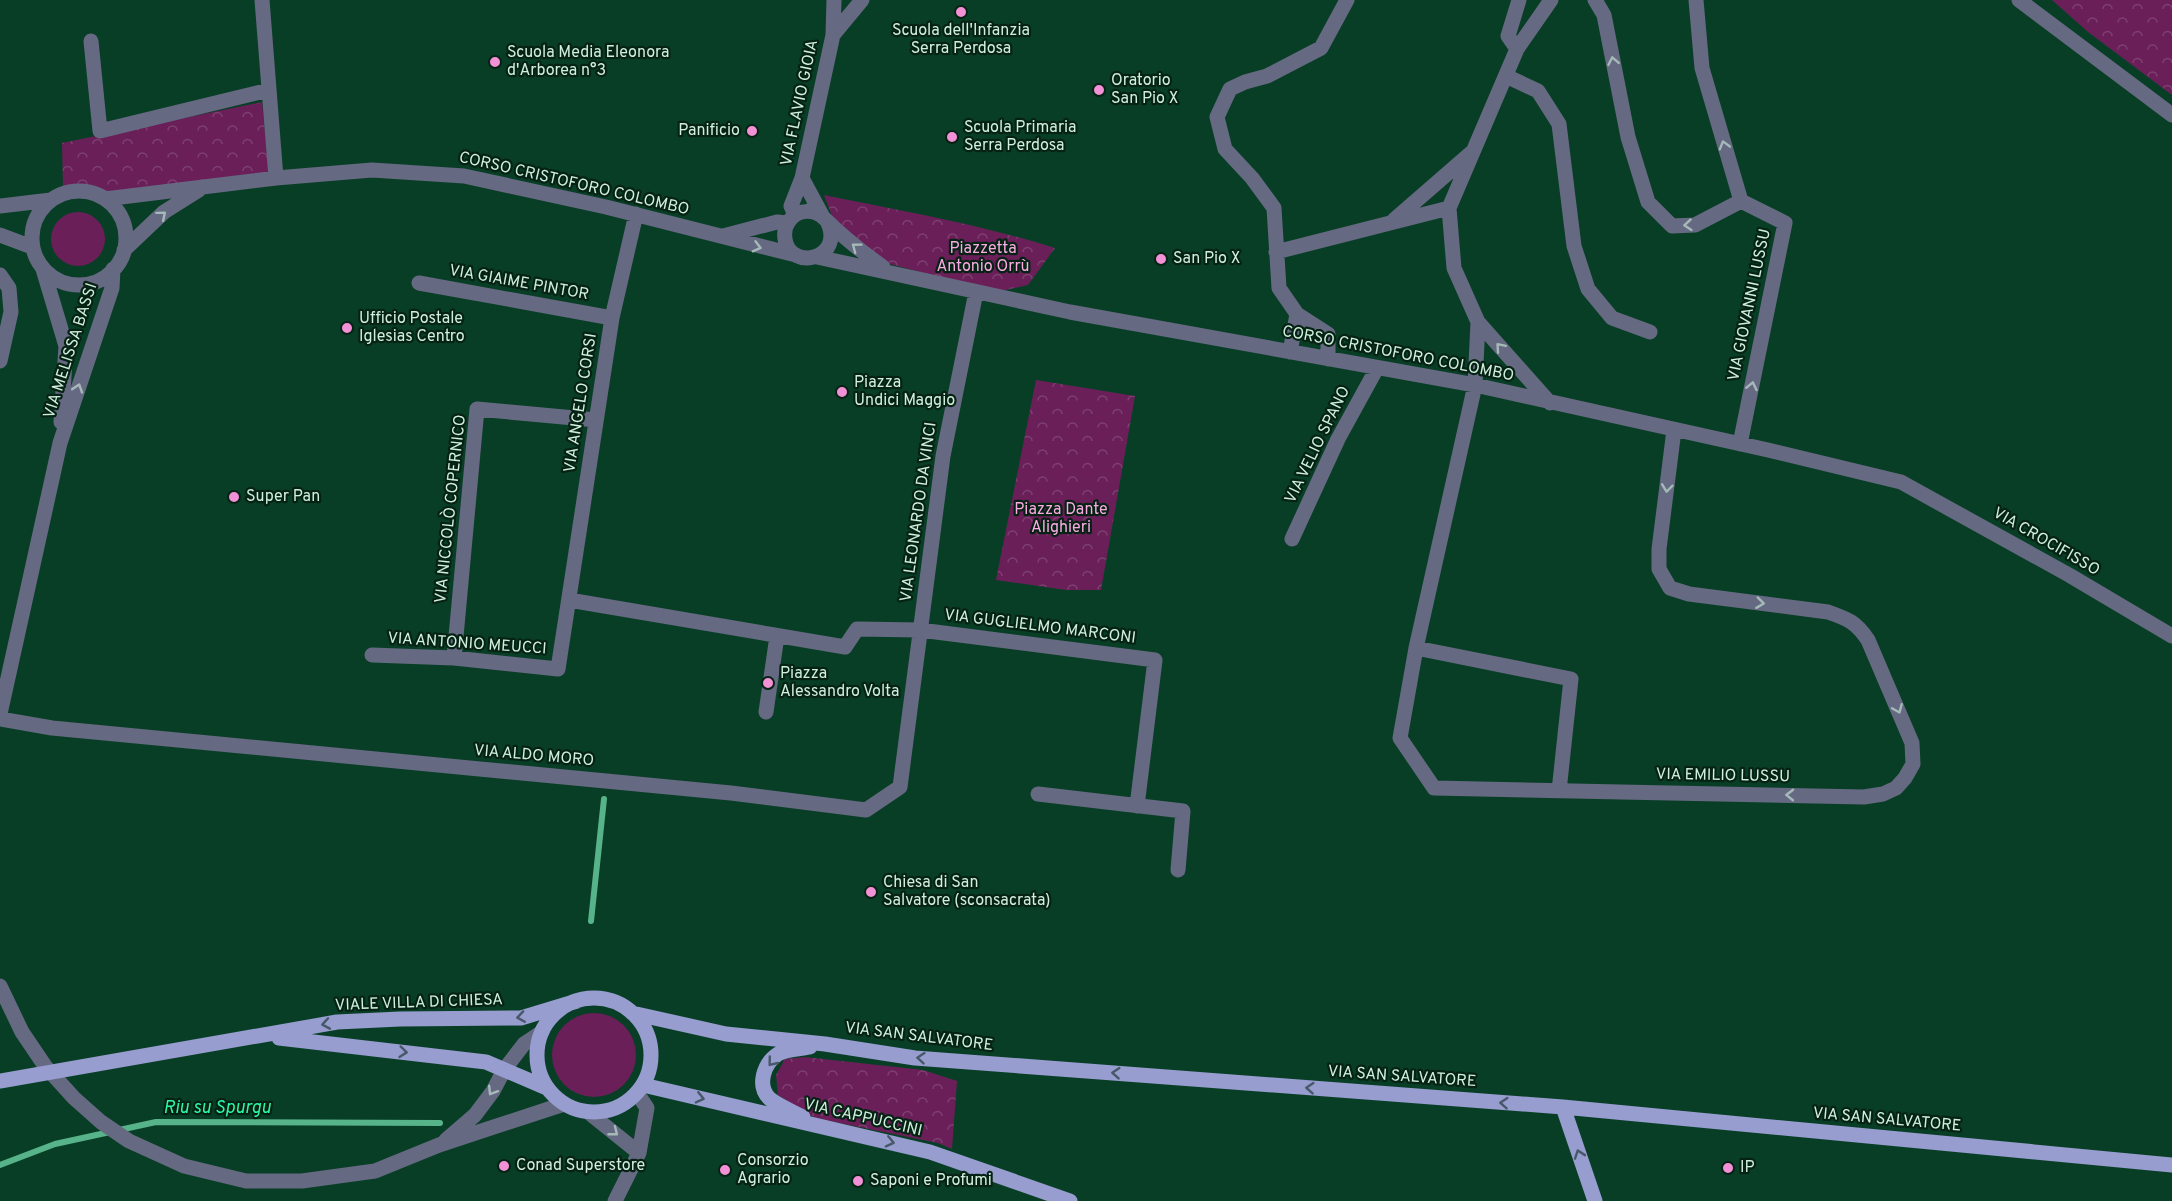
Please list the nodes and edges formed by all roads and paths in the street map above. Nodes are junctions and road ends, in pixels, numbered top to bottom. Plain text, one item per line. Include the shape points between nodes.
1 (262, 0) edge
2 (834, 0) edge
3 (862, 0) edge
4 (1519, 0) edge
5 (1551, 0) edge
6 (1594, 0) edge
7 (1696, 0) edge
8 (2019, 0) edge
9 (1346, 2) edge
10 (833, 35) junction
11 (91, 41) dead end
12 (1517, 49) junction
13 (1506, 76) junction
14 (269, 90) junction
15 (2172, 115) edge
16 (1473, 151) junction
17 (276, 178) junction
18 (802, 178) junction
19 (204, 187) junction
20 (105, 199) junction
21 (51, 200) junction
22 (1740, 201) junction
23 (0, 206) edge
24 (1449, 208) junction
25 (636, 214) junction
26 (791, 219) junction
27 (825, 219) junction
28 (1390, 223) junction
29 (0, 235) edge
30 (719, 237) junction
31 (32, 247) junction
32 (124, 250) junction
33 (1276, 252) junction
34 (796, 255) junction
35 (817, 257) junction
36 (43, 268) junction
37 (113, 269) junction
38 (887, 271) junction
39 (0, 275) edge
40 (419, 283) dead end
41 (976, 292) junction
42 (1297, 314) junction
43 (612, 318) junction
44 (1478, 322) junction
45 (1650, 332) dead end
46 (1290, 352) junction
47 (1328, 359) junction
48 (0, 361) edge
49 (1377, 368) junction
50 (1475, 385) junction
51 (1550, 403) junction
52 (596, 420) junction
53 (1674, 430) junction
54 (60, 443) junction
55 (1740, 444) junction
56 (1901, 482) joint
57 (1292, 539) dead end
58 (569, 600) junction
59 (920, 630) junction
60 (777, 636) junction
61 (2172, 636) edge
62 (1416, 648) junction
63 (372, 655) dead end
64 (454, 658) junction
65 (558, 669) joint
66 (766, 712) dead end
67 (0, 714) edge
68 (1559, 791) junction
69 (1038, 794) dead end
70 (1137, 806) junction
71 (1178, 870) dead end
72 (0, 986) edge
73 (577, 1001) junction
74 (632, 1013) junction
75 (542, 1032) junction
76 (261, 1036) junction
77 (825, 1044) junction
78 (504, 1070) junction
79 (0, 1081) edge
80 (547, 1088) junction
81 (640, 1089) junction
82 (564, 1104) junction
83 (1563, 1107) junction
84 (588, 1112) junction
85 (817, 1125) junction
86 (439, 1145) junction
87 (639, 1153) junction
88 (2172, 1165) edge
89 (615, 1201) edge
90 (1070, 1201) edge
91 (1595, 1201) edge

1 - 14 street
2 - 10 street, VIA FLAVIO GIOIA
3 - 10 street, VIA FLAVIO GIOIA
4 - 12 street via 1508,36
5 - 12 street
22 -> 6 street via 1695,225 1672,226 1648,202 1628,138 1604,15
22 -> 7 street via 1702,68
8 - 15 street
9 - 33 street via 1321,48 1267,76 1230,89 1217,117 1225,149 1274,208
10 - 18 street, VIA FLAVIO GIOIA
11 - 14 street via 100,131
12 - 13 street
13 - 16 street
13 - 45 street via 1538,91 1559,124 1574,246 1588,289 1612,318
14 - 17 street
16 - 24 street
16 - 28 street
17 - 19 street, CORSO CRISTOFORO COLOMBO
17 - 25 street, CORSO CRISTOFORO COLOMBO via 372,170 464,176
18 - 26 street, VIA FLAVIO GIOIA via 791,206
18 - 27 street, VIA FLAVIO GIOIA
19 - 20 street, CORSO CRISTOFORO COLOMBO
32 -> 19 street, CORSO CRISTOFORO COLOMBO via 164,212
20 - 21 street, CORSO CRISTOFORO COLOMBO via 78,191
20 - 32 street via 123,221
21 - 23 street, CORSO CRISTOFORO COLOMBO
21 - 31 street via 35,221
55 -> 22 street, VIA GIOVANNI LUSSU via 1785,223
24 - 28 street
24 - 44 street via 1454,268
25 - 30 street, CORSO CRISTOFORO COLOMBO
25 - 43 street, VIA ANGELO CORSI
26 - 27 street via 808,211
26 - 30 street, CORSO CRISTOFORO COLOMBO
26 - 34 street via 784,237
27 - 35 street via 831,228 831,242
38 -> 27 street, CORSO CRISTOFORO COLOMBO
28 - 33 street
29 - 31 street
30 -> 34 street, CORSO CRISTOFORO COLOMBO
31 - 36 street
32 - 37 street, CORSO CRISTOFORO COLOMBO
33 - 42 street via 1279,288
34 - 35 street
35 - 38 street, CORSO CRISTOFORO COLOMBO
36 - 37 street, CORSO CRISTOFORO COLOMBO via 60,282 76,285 92,284
36 - 54 street, VIA MELISSA BASSI via 66,346
54 -> 37 street, VIA MELISSA BASSI via 112,288
38 - 41 street, CORSO CRISTOFORO COLOMBO
39 - 48 street via 9,288 11,312
40 - 43 street, VIA GIAIME PINTOR
41 - 46 street, CORSO CRISTOFORO COLOMBO
41 - 59 street, VIA LEONARDO DA VINCI via 943,456
42 - 46 street
42 - 47 street via 1328,334
43 - 52 street, VIA ANGELO CORSI
44 - 50 street, VIA EMILIO LUSSU
51 -> 44 street
46 - 47 street, CORSO CRISTOFORO COLOMBO
47 - 49 street, CORSO CRISTOFORO COLOMBO
49 - 50 street, CORSO CRISTOFORO COLOMBO
49 - 57 street, VIA VELIO SPANO via 1338,439
50 - 51 street, CORSO CRISTOFORO COLOMBO
50 - 62 street, VIA EMILIO LUSSU
51 - 53 street, CORSO CRISTOFORO COLOMBO
52 - 58 street, VIA ANGELO CORSI
52 - 64 street, VIA NICCOLÒ COPERNICO via 477,409
53 - 55 street, CORSO CRISTOFORO COLOMBO
53 -> 68 street, VIA EMILIO LUSSU via 1659,549 1659,569 1670,588 1689,594 1828,612 1859,626 1912,743 1913,764 1896,788 1864,797
54 - 67 street, VIA MELISSA BASSI
55 - 56 street, CORSO CRISTOFORO COLOMBO
56 - 61 street, VIA CROCIFISSO
58 - 60 street
58 - 65 street, VIA ANGELO CORSI
59 - 60 street via 857,629 845,647
59 - 67 street, VIA ALDO MORO via 900,787 866,810 708,790 52,728
59 - 70 street, VIA GUGLIELMO MARCONI via 1155,660
60 - 66 street
62 - 68 street via 1571,679
62 - 68 street, VIA EMILIO LUSSU via 1400,738 1434,788
63 - 64 street, VIA ANTONIO MEUCCI
64 - 65 street, VIA ANTONIO MEUCCI
69 - 70 street
70 - 71 street via 1183,811
72 - 86 street via 21,1032 74,1098 129,1141 184,1166 246,1181 302,1181 375,1171
73 - 74 main road via 606,1000
73 - 75 main road via 556,1013
73 -> 76 main road, VIALE VILLA DI CHIESA via 521,1018 337,1022
74 - 77 main road, VIA SAN SALVATORE via 726,1034
74 - 81 main road via 644,1028 651,1047 650,1066
75 - 78 street via 524,1044
75 - 80 main road via 537,1055
76 -> 78 main road, VIALE VILLA DI CHIESA via 479,1061
76 - 79 main road, VIALE VILLA DI CHIESA
83 -> 77 main road, VIA SAN SALVATORE via 915,1058
77 -> 85 main road via 779,1053 762,1077 769,1098
78 - 80 main road, VIALE VILLA DI CHIESA
78 -> 86 street via 475,1115
80 - 82 main road
81 - 84 main road via 615,1108
81 -> 85 main road, VIA CAPPUCCINI
81 - 87 street via 647,1108
82 - 84 main road
82 - 86 street
83 - 88 main road, VIA SAN SALVATORE
91 -> 83 main road
84 -> 87 street
85 -> 90 main road, VIA CAPPUCCINI via 930,1152
87 - 89 street

